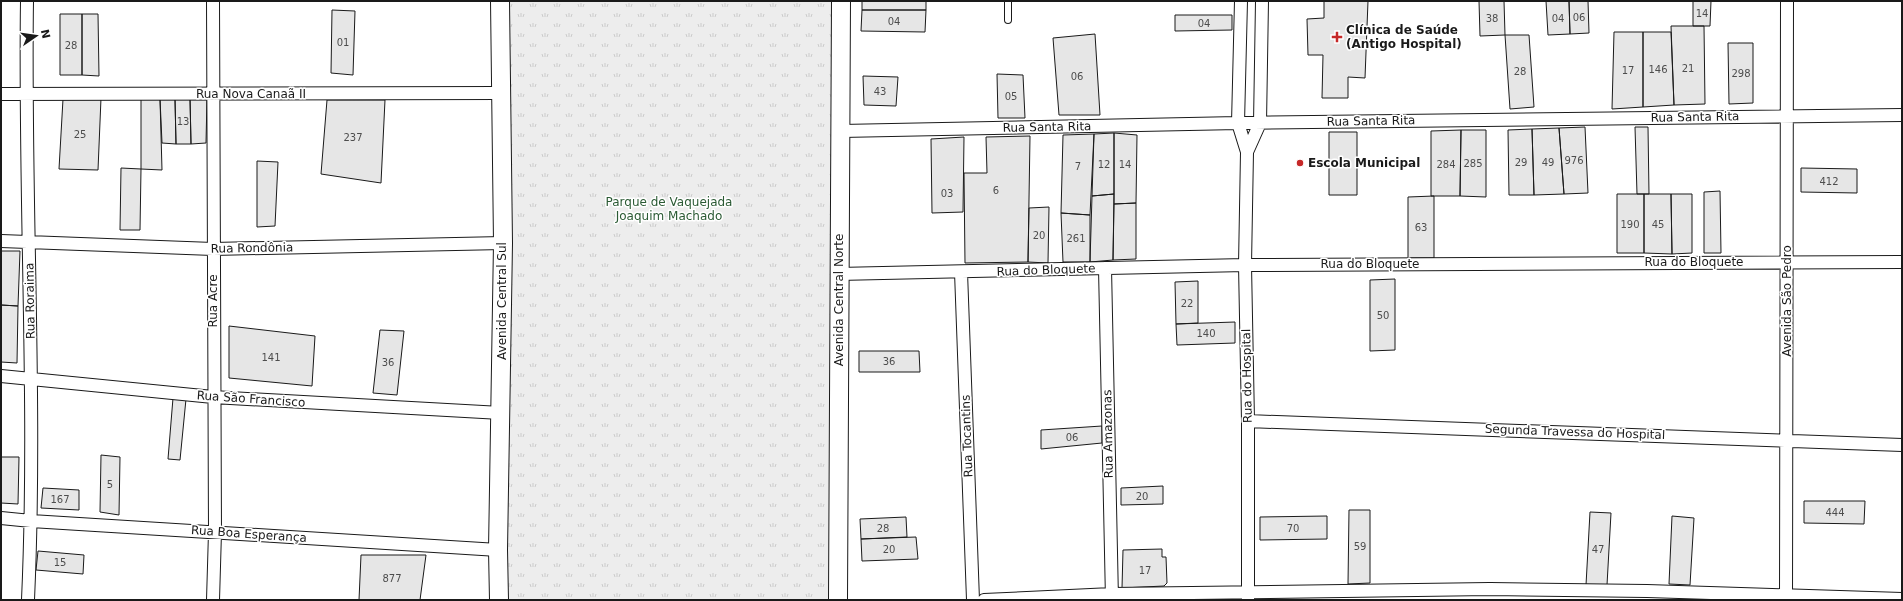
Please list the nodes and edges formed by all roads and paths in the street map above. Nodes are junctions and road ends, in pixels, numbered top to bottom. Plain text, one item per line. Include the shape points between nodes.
1 (27, 1) edge
2 (213, 1) edge
3 (500, 1) edge
4 (841, 1) edge
5 (1008, 1) edge
6 (1241, 1) edge
7 (1262, 1) edge
8 (1787, 1) edge
9 (1008, 20) dead end
10 (501, 93) junction
11 (1, 94) edge
12 (26, 94) junction
13 (213, 94) junction
14 (1902, 115) edge
15 (1786, 116) junction
16 (1238, 123) junction
17 (1260, 123) junction
18 (841, 131) junction
19 (1247, 152) junction
20 (1, 241) edge
21 (28, 241) junction
22 (503, 243) junction
23 (213, 249) junction
24 (1787, 262) junction
25 (1902, 262) edge
26 (1245, 265) junction
27 (1105, 268) junction
28 (961, 272) junction
29 (838, 274) junction
30 (1, 376) edge
31 (31, 379) junction
32 (213, 397) junction
33 (501, 414) junction
34 (1248, 421) junction
35 (1787, 439) junction
36 (1902, 445) edge
37 (1, 518) edge
38 (31, 521) junction
39 (215, 532) junction
40 (498, 550) junction
41 (1403, 595) edge
42 (1647, 595) edge
43 (1248, 596) edge
44 (1112, 597) edge
45 (1786, 597) edge
46 (1902, 599) edge
47 (28, 600) edge
48 (213, 600) edge
49 (499, 600) edge
50 (838, 600) edge
51 (973, 600) edge
52 (984, 600) edge

1 - 12 street, Rua Roraima
2 - 13 street, Rua Acre
3 - 10 street, Avenida Central Sul
4 - 18 street, Avenida Central Norte
5 - 9 lane
6 - 16 street, Rua do Hospital
7 - 17 street, Rua do Hospital
8 - 15 street, Avenida São Pedro
10 - 13 street, Rua Nova Canaã II
10 - 22 street, Avenida Central Sul
11 - 12 street, Rua Nova Canaã II
12 - 13 street, Rua Nova Canaã II
12 - 21 street, Rua Roraima
13 - 23 street, Rua Acre
14 - 15 street, Rua Santa Rita
15 - 17 street, Rua Santa Rita
15 - 24 street, Avenida São Pedro
16 - 17 street, Rua Santa Rita
16 - 18 street, Rua Santa Rita
16 - 19 street, Rua do Hospital
17 - 19 street, Rua do Hospital
18 - 29 street, Avenida Central Norte
19 - 26 street, Rua do Hospital
20 - 21 street, Rua Rondônia
21 - 23 street, Rua Rondônia
21 - 31 street, Rua Roraima
22 - 23 street, Rua Rondônia
22 - 33 street, Avenida Central Sul
23 - 32 street, Rua Acre
24 - 25 street, Rua do Bloquete
24 - 26 street, Rua do Bloquete
24 - 35 street, Avenida São Pedro
26 - 27 street, Rua do Bloquete
26 - 34 street, Rua do Hospital
27 - 28 street, Rua do Bloquete
27 - 44 street, Rua Amazonas
28 - 29 street, Rua do Bloquete
28 - 51 street, Rua Tocantins
29 - 50 street, Avenida Central Norte
30 - 31 street, Rua São Francisco
31 - 32 street, Rua São Francisco
31 - 38 street, Rua Roraima
32 - 33 street, Rua São Francisco
32 - 39 street, Rua Acre
33 - 40 street, Avenida Central Sul
34 - 35 street, Segunda Travessa do Hospital
34 - 43 street, Rua do Hospital
35 - 36 street, Segunda Travessa do Hospital
35 - 45 street, Avenida São Pedro
37 - 38 street, Rua Boa Esperança
38 - 39 street, Rua Boa Esperança
38 - 47 street, Rua Roraima
39 - 40 street, Rua Boa Esperança
39 - 48 street, Rua Acre
40 - 49 street, Avenida Central Sul
41 - 42 street
41 - 43 street
42 - 45 street
43 - 44 street
44 - 52 street
45 - 46 street

